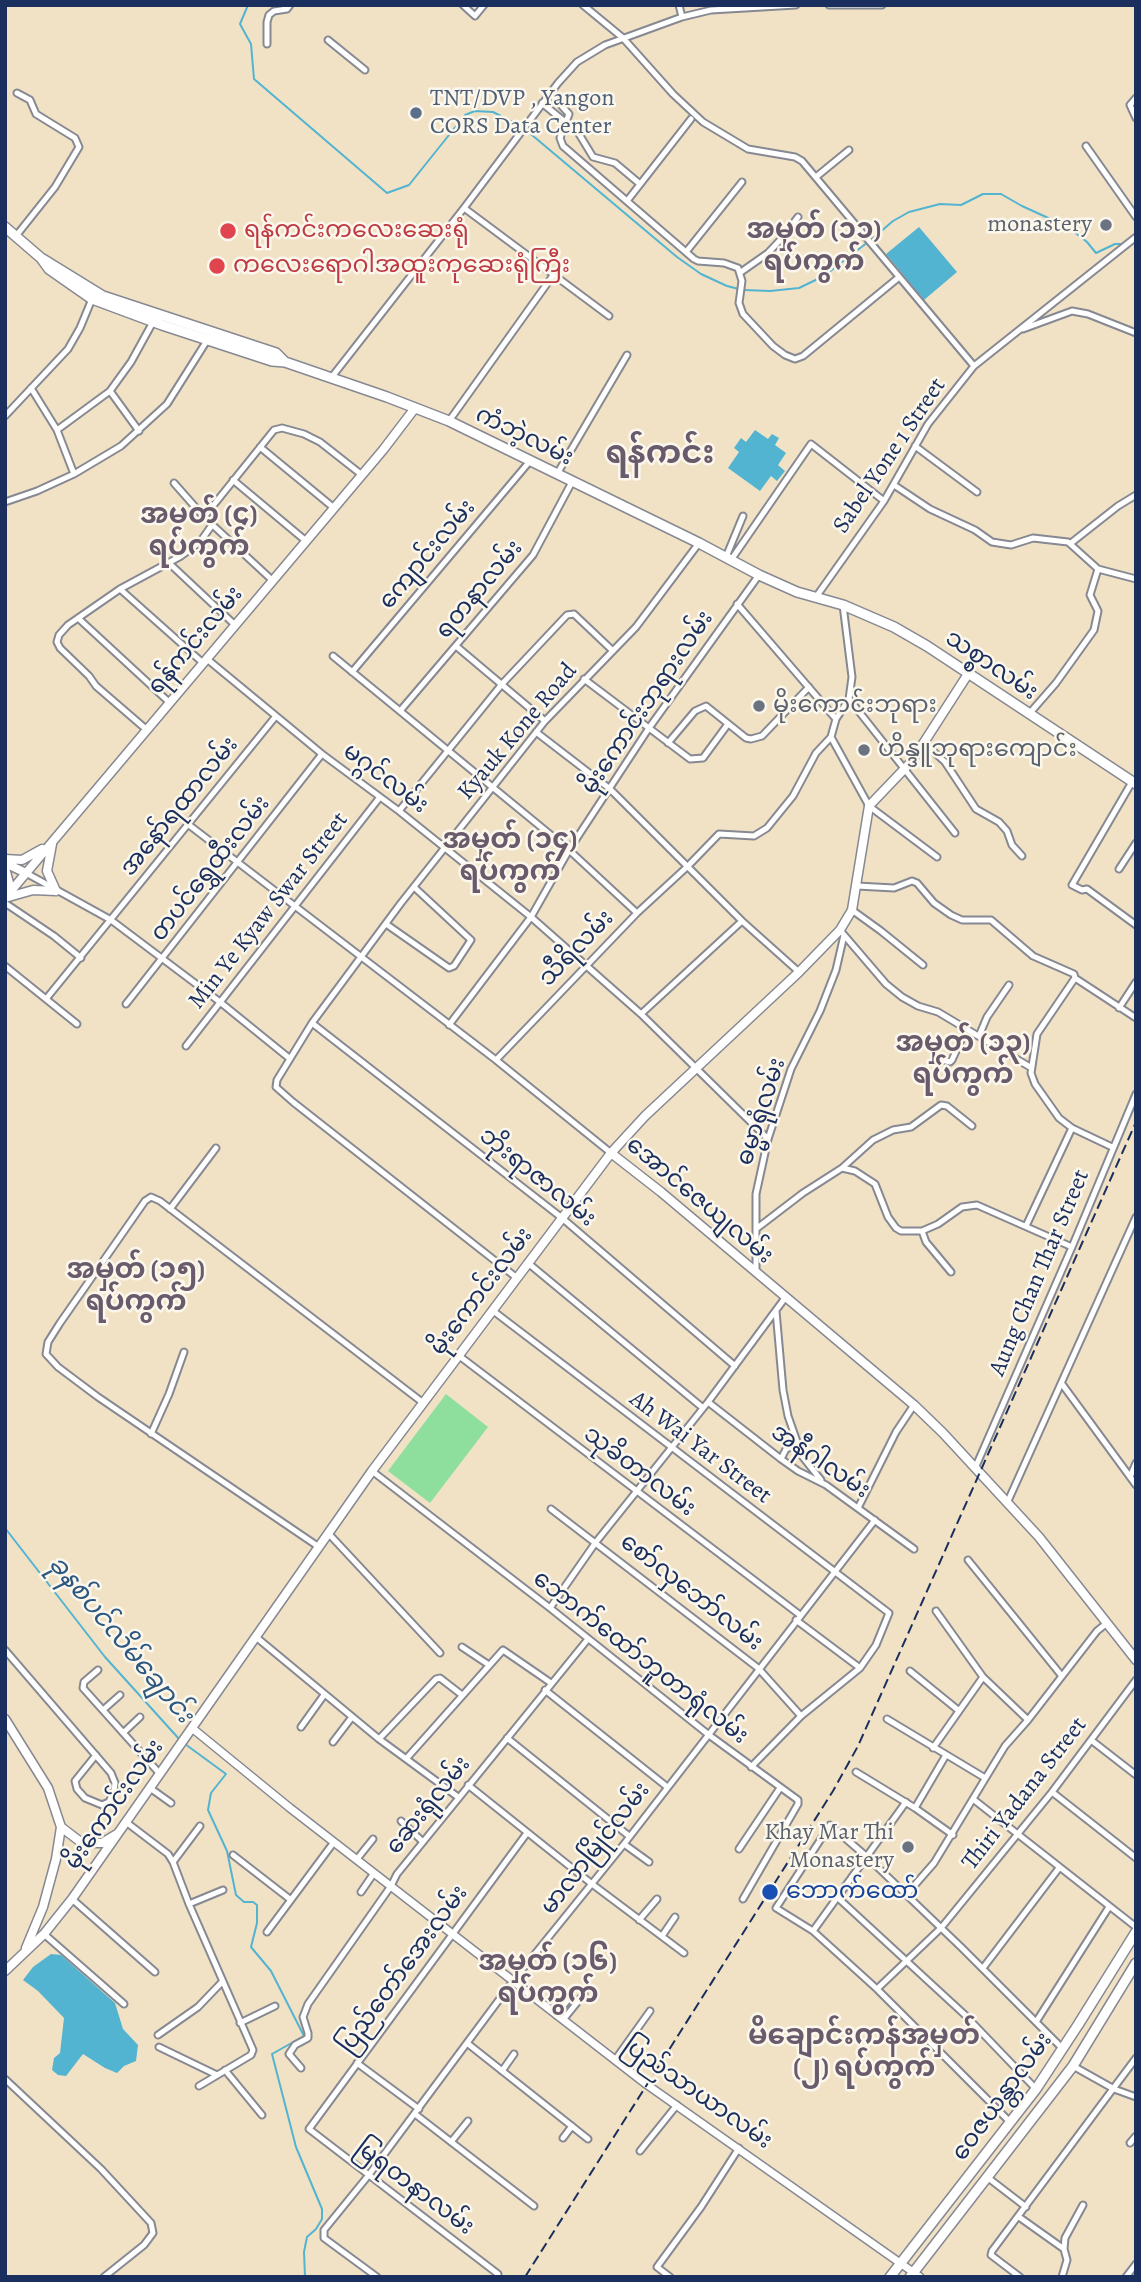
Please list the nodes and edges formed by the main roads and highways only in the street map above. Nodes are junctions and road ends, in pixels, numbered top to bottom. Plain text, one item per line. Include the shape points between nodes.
1 (5, 228) edge
2 (41, 258) junction
3 (160, 321) junction
4 (415, 408) junction
5 (816, 598) joint
6 (968, 674) junction
7 (1134, 783) edge
8 (53, 841) junction
9 (5, 863) edge
10 (26, 873) junction
11 (5, 898) edge
12 (611, 1153) junction
13 (1136, 1660) edge
14 (5, 1719) edge
15 (61, 1827) junction
16 (119, 1832) junction
17 (1136, 1929) edge
18 (24, 1951) junction
19 (1136, 1963) edge
20 (5, 1971) edge
21 (1079, 2025) junction
22 (1093, 2034) junction
23 (915, 2275) edge
24 (890, 2277) edge

1 - 2 main road, ကံဘဲ့လမ်း
2 - 3 main road, ကံဘဲ့လမ်း via 103,296
2 - 3 main road, ကံဘဲ့လမ်း via 49,269 92,299
3 - 4 main road, ကံဘဲ့လမ်း via 276,353 285,362
4 - 5 main road, ကံဘဲ့လမ်း via 758,575
4 - 8 main road, ရန်ကင်းလမ်း
5 - 6 main road, သစ္စာလမ်း via 903,632
6 - 7 main road, သစ္စာလမ်း
6 - 12 main road, မိုးကောင်းလမ်း via 925,744 869,806 852,911 842,932
8 - 9 main road via 22,860
8 - 10 main road, ရန်ကင်းလမ်း
8 - 11 main road via 47,871 56,891 33,890
9 - 10 main road
9 - 11 main road via 9,883
10 - 11 main road, ရန်ကင်းလမ်း
12 - 13 main road, အောင်ဇေယျလမ်း via 915,1405 1008,1501
12 - 16 main road, မိုးကောင်းလမ်း via 372,1471
14 - 15 main road via 48,1788
15 - 16 main road via 82,1843 102,1843
15 - 18 main road via 43,1907
16 - 18 main road, မိုးကောင်းလမ်း via 72,1899
17 - 21 main road, ဝေဇယန္တာလမ်း
18 - 20 main road
19 - 22 main road, ဝေဇယန္တာလမ်း
21 - 22 main road
21 - 24 main road, ဝေဇယန္တာလမ်း via 1036,2089
22 - 23 main road, ဝေဇယန္တာလမ်း

